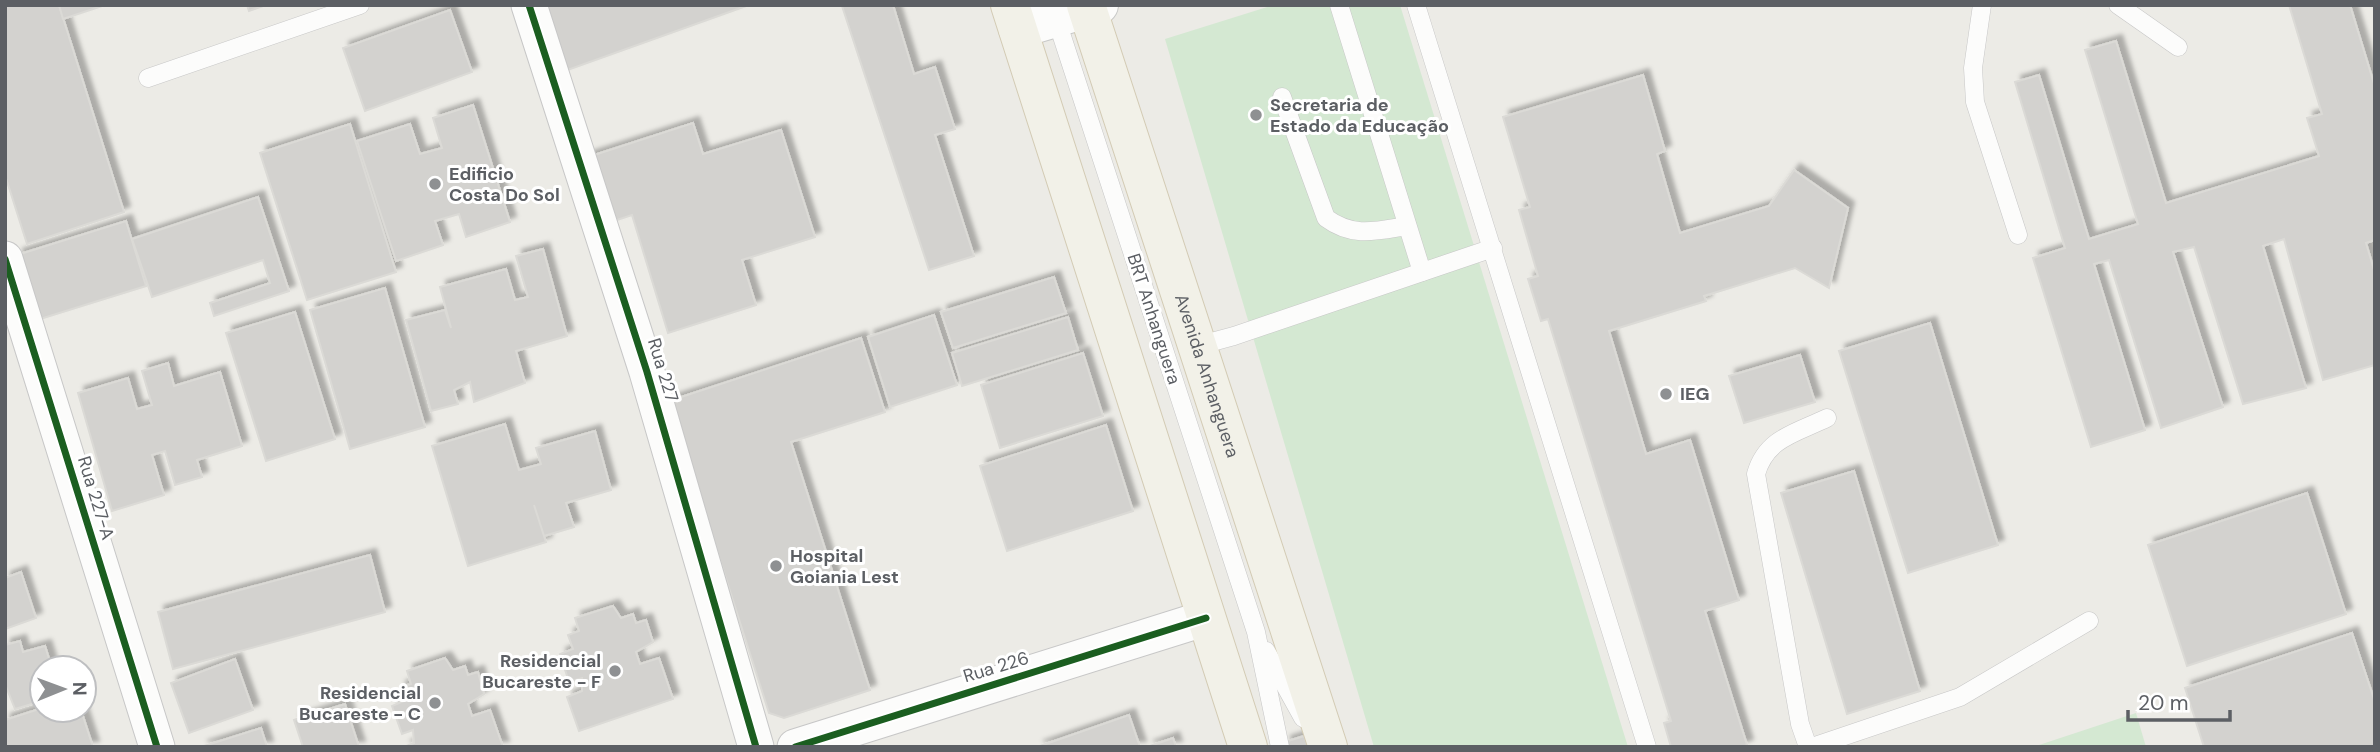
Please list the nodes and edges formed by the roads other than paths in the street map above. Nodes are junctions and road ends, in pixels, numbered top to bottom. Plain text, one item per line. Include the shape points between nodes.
1 (360, 5) edge
2 (529, 5) edge
3 (1339, 5) edge
4 (1416, 5) edge
5 (1982, 5) edge
6 (2118, 5) edge
7 (1076, 8) edge
8 (1014, 17) edge
9 (2178, 47) dead end
10 (148, 78) dead end
11 (1282, 97) dead end
12 (1407, 226) junction
13 (2018, 235) dead end
14 (1493, 248) junction
15 (5, 259) edge
16 (1422, 272) junction
17 (1197, 345) junction
18 (1828, 418) dead end
19 (1206, 618) junction
20 (2089, 621) dead end
21 (1256, 632) junction
22 (157, 747) edge
23 (756, 747) edge
24 (795, 747) edge
25 (1248, 747) edge
26 (1280, 747) edge
27 (1315, 747) edge
28 (1328, 747) edge
29 (1647, 747) edge
30 (1810, 747) edge

1 - 10 lane
2 - 23 street, Rua 227 via 647,372
3 - 12 lane
4 - 14 lane
5 - 13 lane via 1973,68 1975,102
6 - 9 lane
7 - 8 main road
7 - 17 main road, Avenida Anhanguera
7 - 21 lane, BRT Anhanguera
8 - 19 main road
11 - 12 lane via 1326,218 1359,234
12 - 16 lane
14 - 16 lane
14 - 29 lane
15 - 22 street, Rua 227-A
16 - 17 lane
17 - 28 main road, Avenida Anhanguera
18 - 30 lane via 1773,444 1761,456 1756,474 1800,724
19 - 24 street, Rua 226
19 - 25 main road
20 - 30 lane via 1960,697
21 - 26 lane, BRT Anhanguera
21 - 27 lane, BRT Anhanguera

